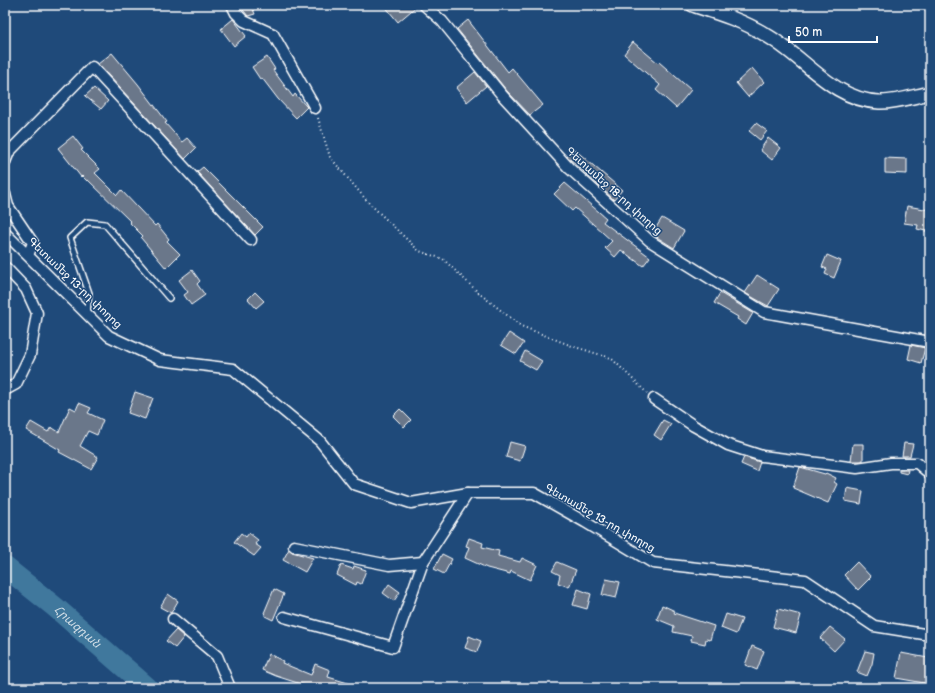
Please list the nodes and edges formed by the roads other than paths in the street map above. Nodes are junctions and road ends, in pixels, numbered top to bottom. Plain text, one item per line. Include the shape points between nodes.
1 (232, 5) edge
2 (424, 5) edge
3 (693, 5) edge
4 (930, 93) edge
5 (315, 108) road end
6 (5, 162) edge
7 (5, 194) edge
8 (6, 236) edge
9 (251, 240) dead end
10 (28, 255) junction
11 (5, 266) edge
12 (169, 298) dead end
13 (87, 314) junction
14 (930, 342) edge
15 (5, 390) edge
16 (654, 399) road end
17 (930, 474) edge
18 (468, 493) junction
19 (294, 546) dead end
20 (424, 562) junction
21 (284, 617) dead end
22 (173, 619) dead end
23 (930, 635) edge
24 (230, 688) edge

1 - 5 street via 244,22 273,34
2 - 14 street, Գետամեջ 18-րդ փողոց via 442,21 502,95 569,168 650,241 764,312
3 - 4 street via 767,35 830,84 857,98 880,102
6 - 9 street via 8,152 92,67
7 - 10 street via 8,206 33,243
8 - 10 street, Գետամեջ 13-րդ փողոց
10 - 13 street, Գետամեջ 13-րդ փողոց
11 - 15 street via 26,289 37,313 30,355 16,384
12 - 13 lane via 105,224 87,222 70,238 89,292
13 - 18 street, Գետամեջ 13-րդ փողոց via 109,336 160,360 233,369 320,441 354,484 411,503
16 - 17 street via 728,445 762,456 857,468 891,463 917,464
18 - 20 street
18 - 23 street, Գետամեջ 13-րդ փողոց via 534,493 653,563 805,580 874,626
19 - 20 street via 390,565
20 - 21 street via 393,647
22 - 24 street via 217,656

